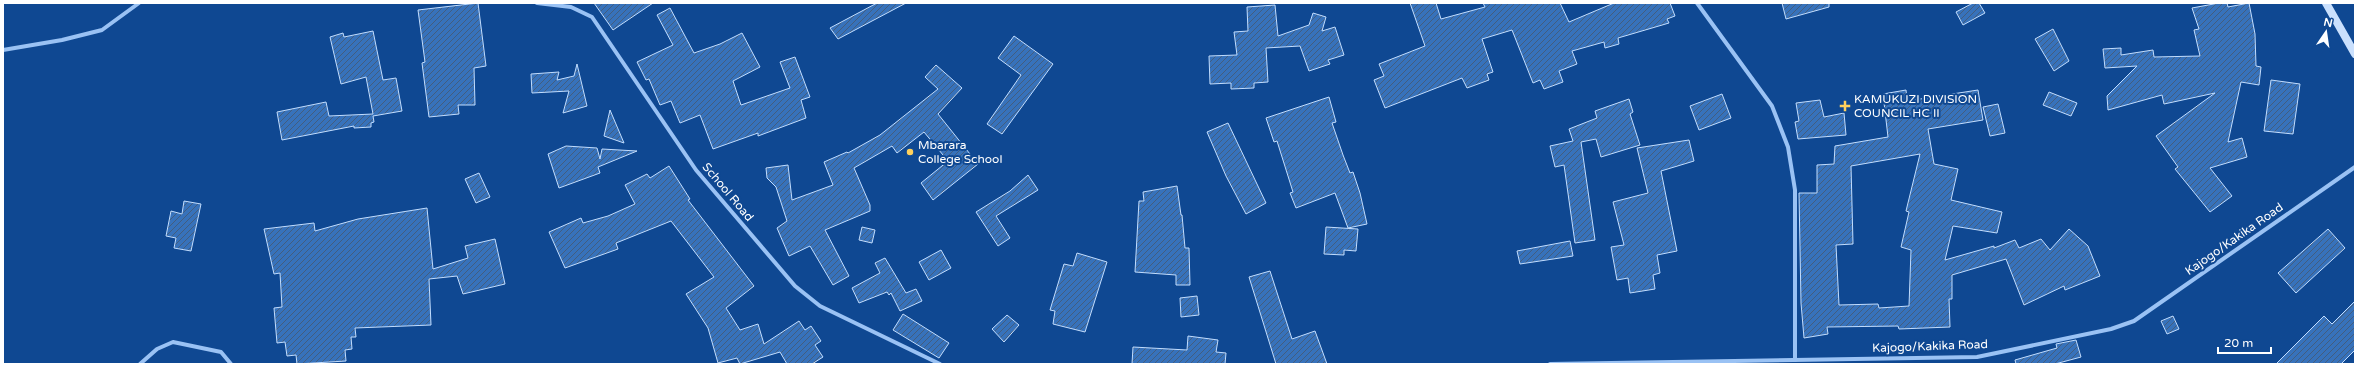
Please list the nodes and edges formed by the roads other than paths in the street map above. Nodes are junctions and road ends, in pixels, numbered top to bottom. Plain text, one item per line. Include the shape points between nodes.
1 (139, 3) edge
2 (537, 3) edge
3 (1697, 3) edge
4 (2326, 3) edge
5 (3, 50) edge
6 (2355, 54) edge
7 (2355, 167) edge
8 (1795, 360) junction
9 (140, 364) edge
10 (231, 364) edge
11 (940, 364) edge
12 (1550, 364) edge

1 - 5 street via 102,30
2 - 11 street, School Road via 571,7 592,17 696,170 795,286 820,306
3 - 8 street via 1772,106 1788,147 1795,190
4 - 6 street
7 - 8 street, Kajogo/Kakika Road via 2134,321 2111,329 1977,357
8 - 12 street, Kajogo/Kakika Road
9 - 10 street via 156,349 173,342 221,352

